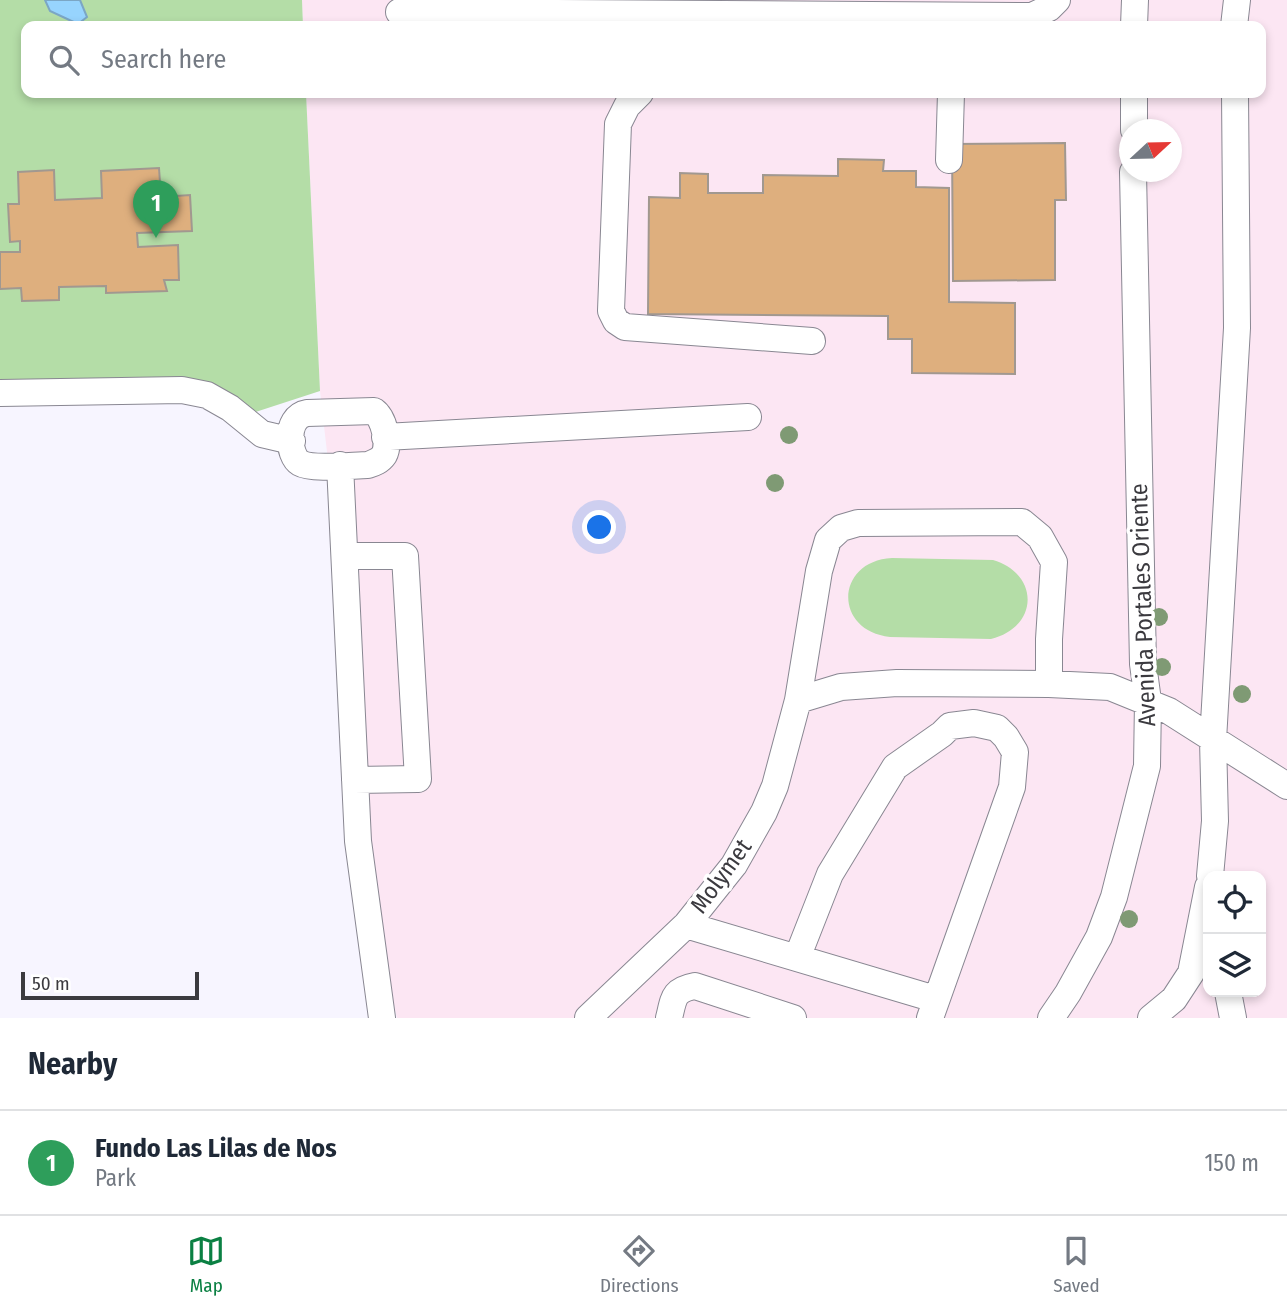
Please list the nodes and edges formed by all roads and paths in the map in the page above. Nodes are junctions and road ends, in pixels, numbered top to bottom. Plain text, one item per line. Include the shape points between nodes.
1 (1057, 0) edge
2 (1135, 0) edge
3 (1237, 0) edge
4 (399, 12) dead end
5 (1134, 21) edge
6 (1235, 21) edge
7 (635, 98) edge
8 (951, 98) edge
9 (1134, 98) edge
10 (1235, 98) edge
11 (1134, 119) edge
12 (949, 160) dead end
13 (1133, 182) edge
14 (812, 341) dead end
15 (0, 393) edge
16 (748, 417) dead end
17 (385, 437) junction
18 (292, 441) junction
19 (340, 465) junction
20 (345, 556) junction
21 (1049, 684) junction
22 (798, 700) junction
23 (1148, 701) junction
24 (1213, 740) junction
25 (355, 780) junction
26 (1287, 786) edge
27 (1210, 871) edge
28 (686, 925) junction
29 (1202, 951) edge
30 (797, 958) junction
31 (1229, 997) edge
32 (933, 1008) edge
33 (383, 1018) edge
34 (588, 1018) edge
35 (669, 1018) edge
36 (793, 1018) edge
37 (1051, 1018) edge
38 (1151, 1018) edge
39 (1233, 1018) edge

1 - 4 street via 1032,16
2 - 5 street
3 - 6 street
7 - 14 street via 618,124 611,311 616,321 625,327
8 - 12 street
9 - 11 street
10 - 24 street via 1237,328
13 - 23 street, Avenida Portales Oriente via 1143,664
15 - 18 street via 182,390 207,395 262,433
16 - 17 street
17 - 18 street via 382,419 374,411 307,413 293,421
17 - 19 street via 384,453 377,461
18 - 19 street via 294,457 301,464
19 - 20 street
20 - 25 street
20 - 25 street via 405,556 418,779
21 - 22 street via 874,684 841,687
21 - 22 street, Molymet via 1054,562 1040,537 1022,522 858,523 841,528 828,540
21 - 23 street via 1110,687
22 - 28 street, Molymet via 764,813 734,865
23 - 24 street
23 - 37 street, Avenida Portales Oriente via 1147,766 1114,897 1099,937
24 - 26 street
24 - 27 street via 1215,821
25 - 33 street via 358,841
28 - 30 street
28 - 34 street, Molymet
29 - 38 street via 1184,986
30 - 32 street
30 - 32 street via 830,874 895,767 950,726 998,727 1015,752 1012,787
31 - 39 street
35 - 36 street via 674,997 683,988 695,986

